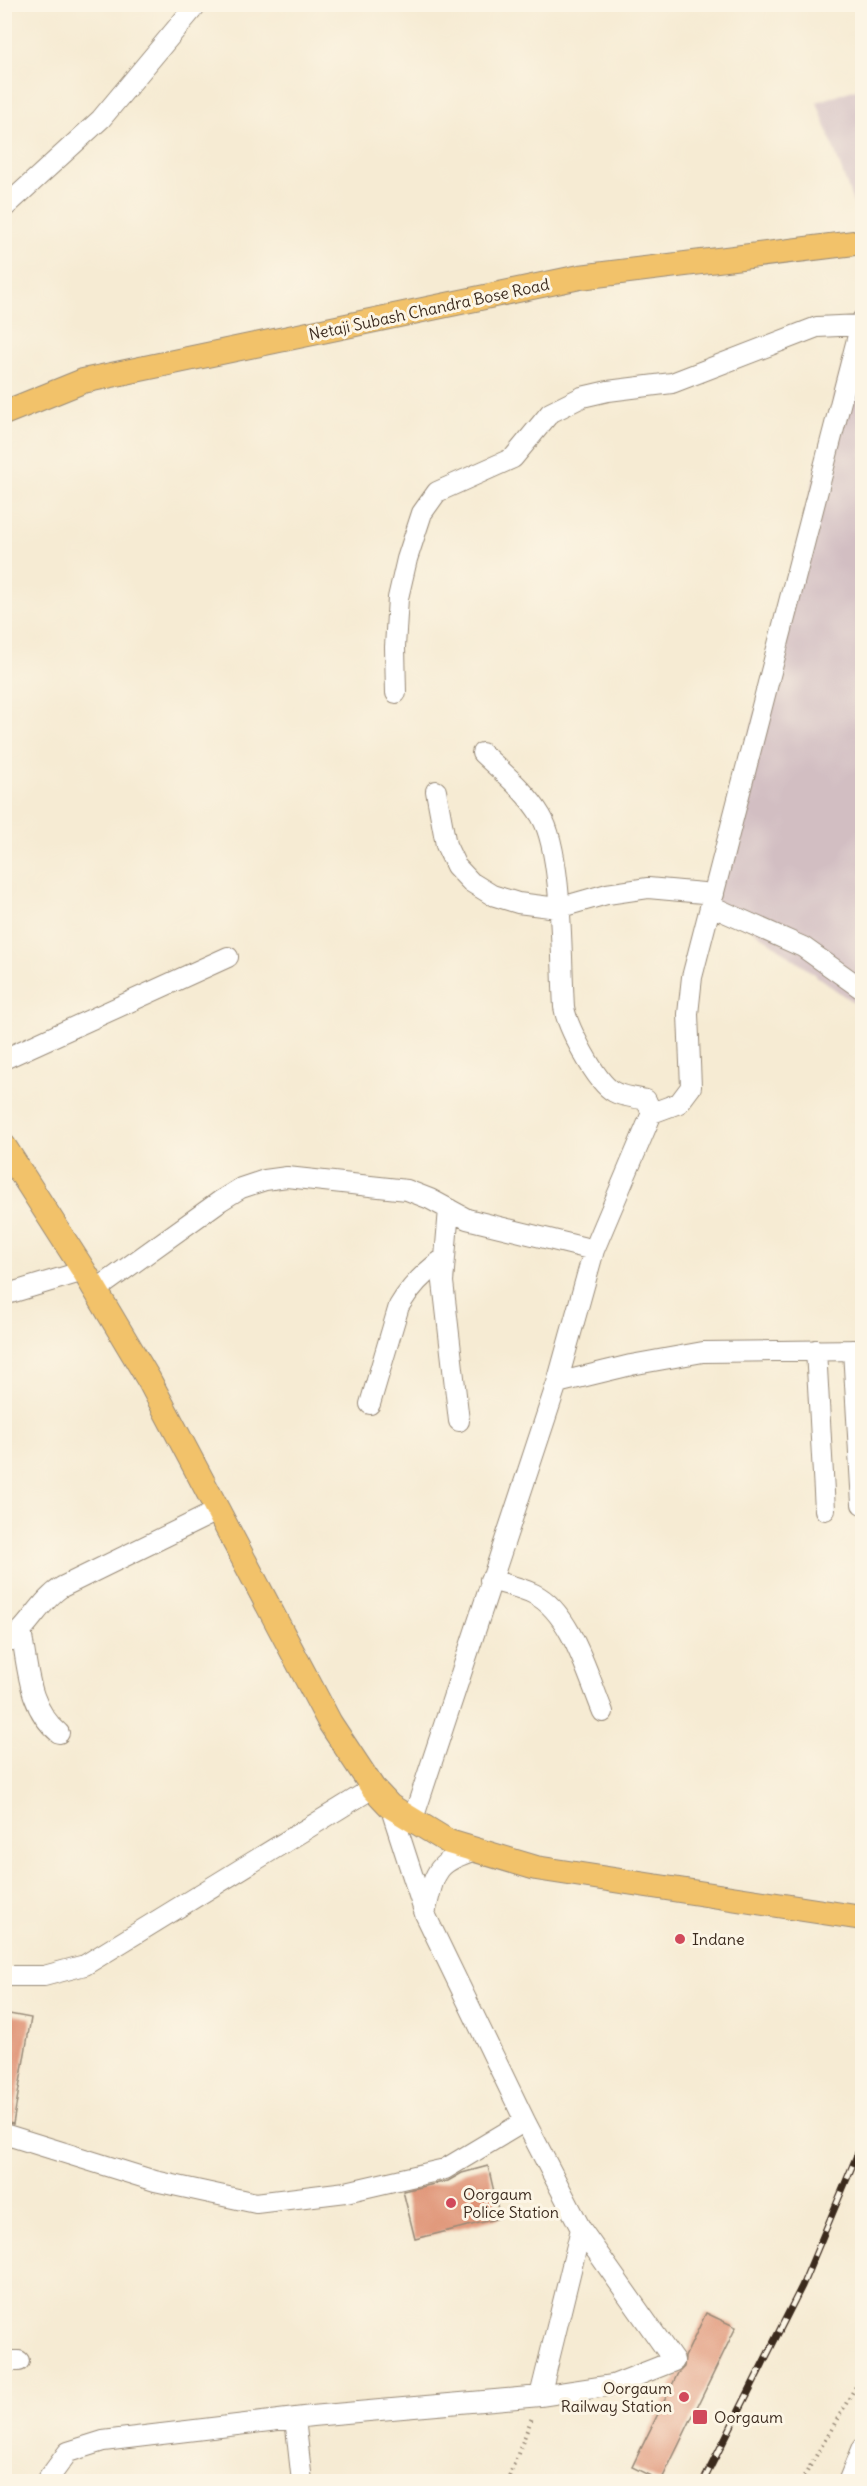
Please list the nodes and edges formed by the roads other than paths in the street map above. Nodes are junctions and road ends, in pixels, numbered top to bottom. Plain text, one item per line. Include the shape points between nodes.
1 (197, 4) edge
2 (4, 208) edge
3 (862, 242) edge
4 (862, 322) edge
5 (4, 413) edge
6 (396, 693) dead end
7 (482, 753) dead end
8 (436, 791) dead end
9 (712, 900) junction
10 (558, 908) junction
11 (228, 957) dead end
12 (862, 989) edge
13 (4, 1059) edge
14 (652, 1113) junction
15 (4, 1146) edge
16 (449, 1209) junction
17 (594, 1250) junction
18 (443, 1259) junction
19 (90, 1280) junction
20 (4, 1295) edge
21 (816, 1350) junction
22 (858, 1350) edge
23 (557, 1383) junction
24 (370, 1404) dead end
25 (459, 1421) dead end
26 (862, 1504) edge
27 (217, 1510) junction
28 (825, 1510) dead end
29 (489, 1580) junction
30 (21, 1630) junction
31 (4, 1643) edge
32 (603, 1712) dead end
33 (59, 1733) dead end
34 (373, 1788) junction
35 (390, 1806) junction
36 (412, 1822) junction
37 (476, 1851) junction
38 (425, 1914) junction
39 (862, 1918) edge
40 (4, 1976) edge
41 (525, 2121) junction
42 (4, 2134) edge
43 (580, 2229) junction
44 (540, 2396) junction
45 (295, 2418) junction
46 (862, 2448) edge
47 (854, 2475) edge
48 (45, 2481) edge
49 (302, 2481) edge

1 - 2 street via 101,119
3 - 5 main road, Netaji Subash Chandra Bose Road via 580,277 83,381
4 - 6 street via 817,327 672,383 582,397 550,412 513,458 436,492 422,513 398,598
4 - 9 street
7 - 10 street via 518,786 543,819 555,864
8 - 10 street via 446,845 456,866 471,882 492,895 518,903
9 - 10 street via 648,888 607,894
9 - 12 street via 803,947
9 - 14 street via 688,1002 691,1087 679,1103
10 - 14 street via 568,1024 605,1086 616,1093 646,1100
11 - 13 street
14 - 17 street
15 - 19 main road
16 - 17 street via 473,1220
16 - 18 street
16 - 19 street via 407,1190 305,1178 265,1180 241,1188
17 - 23 street
18 - 24 street via 412,1287 399,1306
18 - 25 street
19 - 20 street
19 - 27 main road via 149,1380
21 - 22 street
21 - 23 street via 703,1352
21 - 28 street
22 - 26 street
23 - 29 street
27 - 30 street via 62,1587 41,1602
27 - 34 main road via 330,1723
29 - 32 street via 536,1595 557,1612
29 - 36 street
30 - 31 street
30 - 33 street via 34,1702
34 - 35 main road
34 - 40 street via 85,1965 44,1976
35 - 36 main road
35 - 38 street
36 - 37 main road
37 - 38 street via 449,1858 434,1876
37 - 39 main road via 536,1868
38 - 41 street
41 - 42 street via 446,2169 346,2192 256,2203 155,2181
41 - 43 street
43 - 44 street
43 - 44 street via 674,2361 613,2385
44 - 45 street
45 - 48 street via 103,2441 68,2452
45 - 49 street
46 - 47 street

